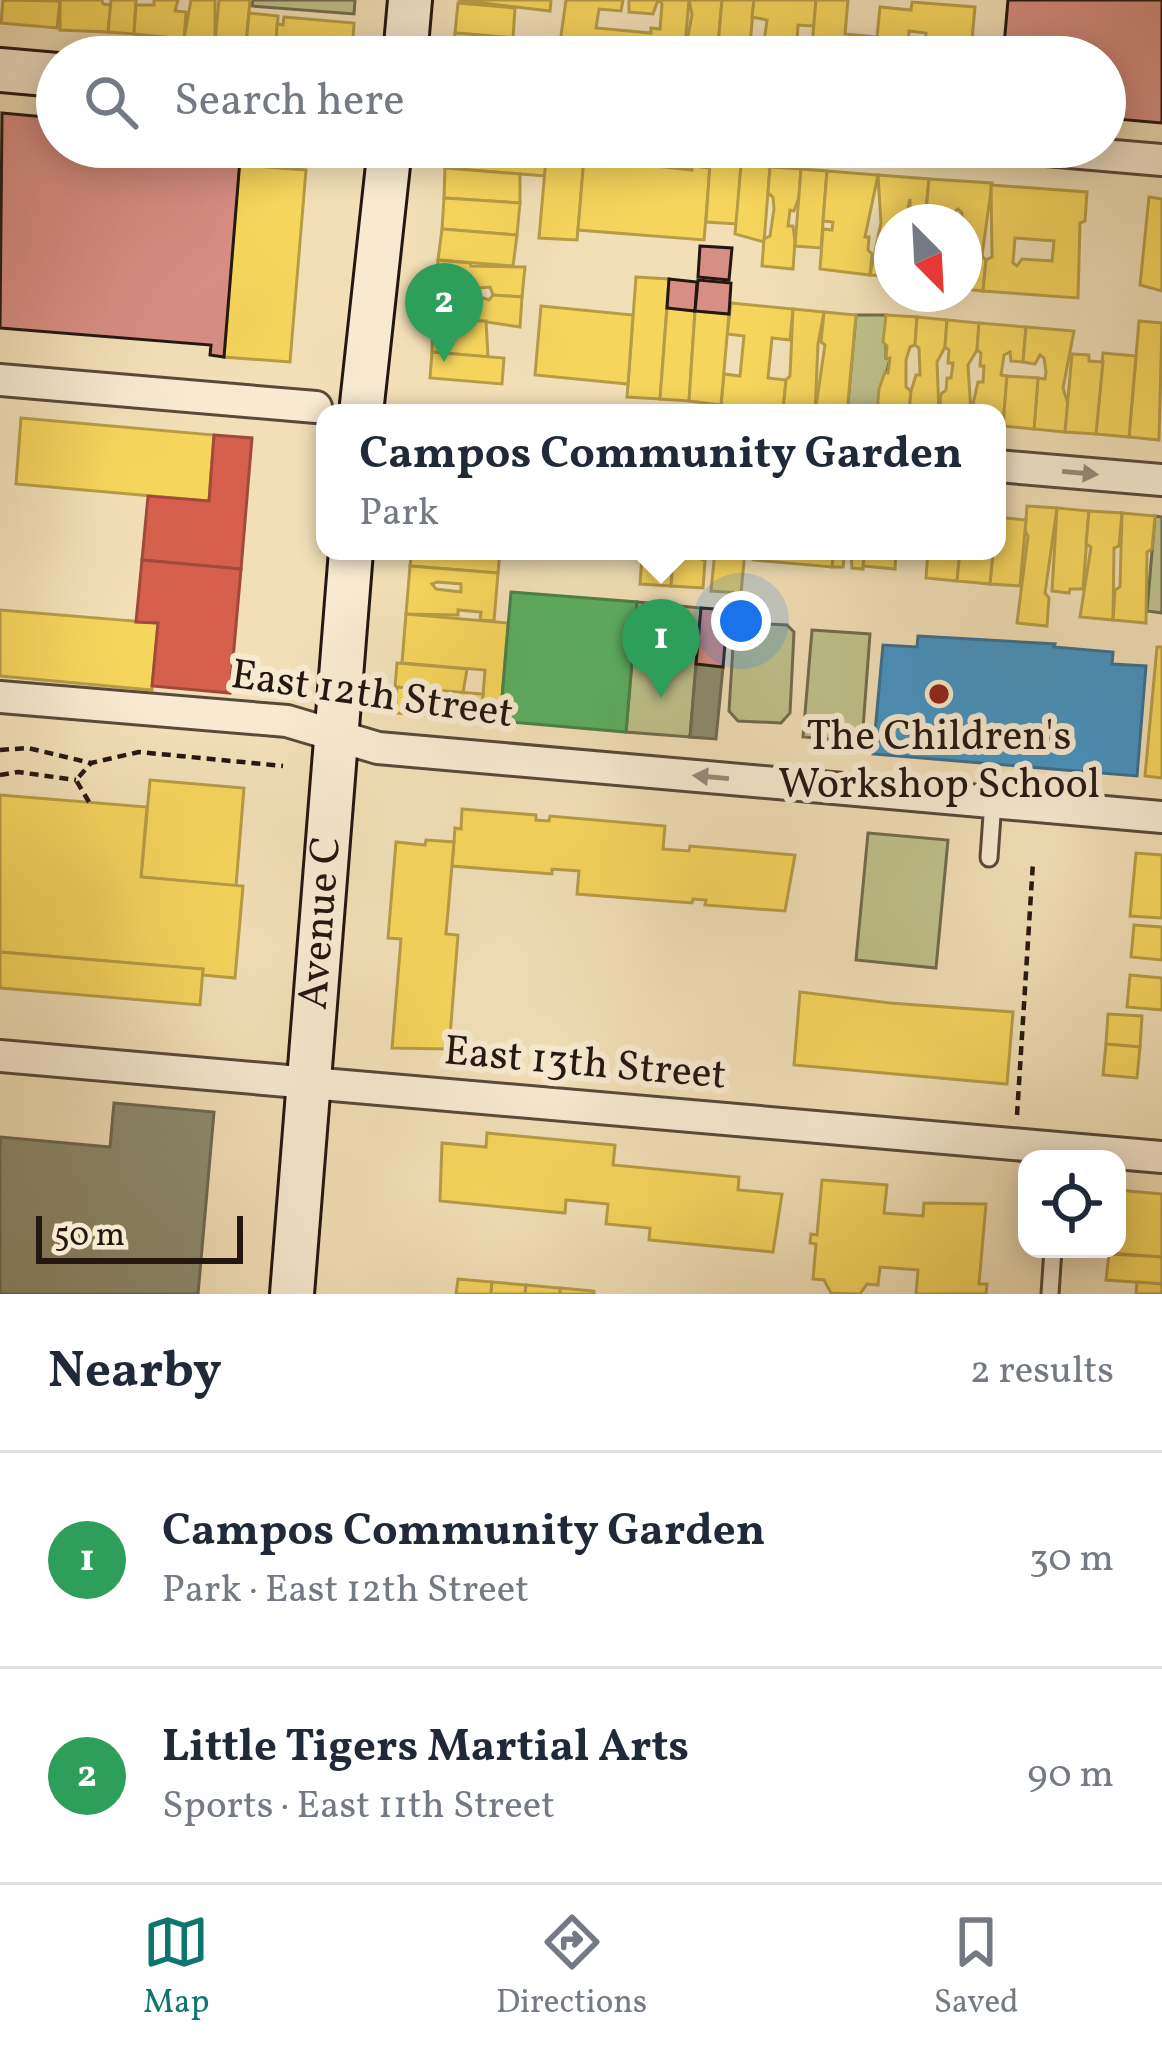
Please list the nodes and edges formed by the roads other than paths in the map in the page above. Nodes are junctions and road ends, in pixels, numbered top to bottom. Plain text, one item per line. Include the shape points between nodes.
1 (410, 0) edge
2 (407, 36) edge
3 (0, 70) edge
4 (36, 73) edge
5 (1126, 157) edge
6 (1162, 160) edge
7 (388, 168) edge
8 (0, 380) edge
9 (370, 404) edge
10 (316, 407) dead end
11 (1006, 467) edge
12 (1162, 480) edge
13 (349, 560) edge
14 (0, 697) edge
15 (337, 736) junction
16 (993, 801) junction
17 (1162, 817) edge
18 (988, 858) dead end
19 (0, 1056) edge
20 (309, 1082) junction
21 (1041, 1150) edge
22 (1126, 1155) edge
23 (1162, 1156) edge
24 (1053, 1258) edge
25 (292, 1294) edge
26 (1050, 1294) edge

1 - 2 main road
3 - 4 main road
5 - 6 street
7 - 9 main road
8 - 10 street
11 -> 12 street
13 - 15 main road, Avenue C
14 - 15 street, East 12th Street via 287,722
16 -> 15 street, East 12th Street via 378,748
15 - 20 main road, Avenue C
16 - 17 street, East 12th Street
16 - 18 lane
19 - 20 street, East 13th Street
20 - 21 street, East 13th Street
20 - 25 main road, Avenue C
22 - 23 street, East 13th Street
24 - 26 lane

